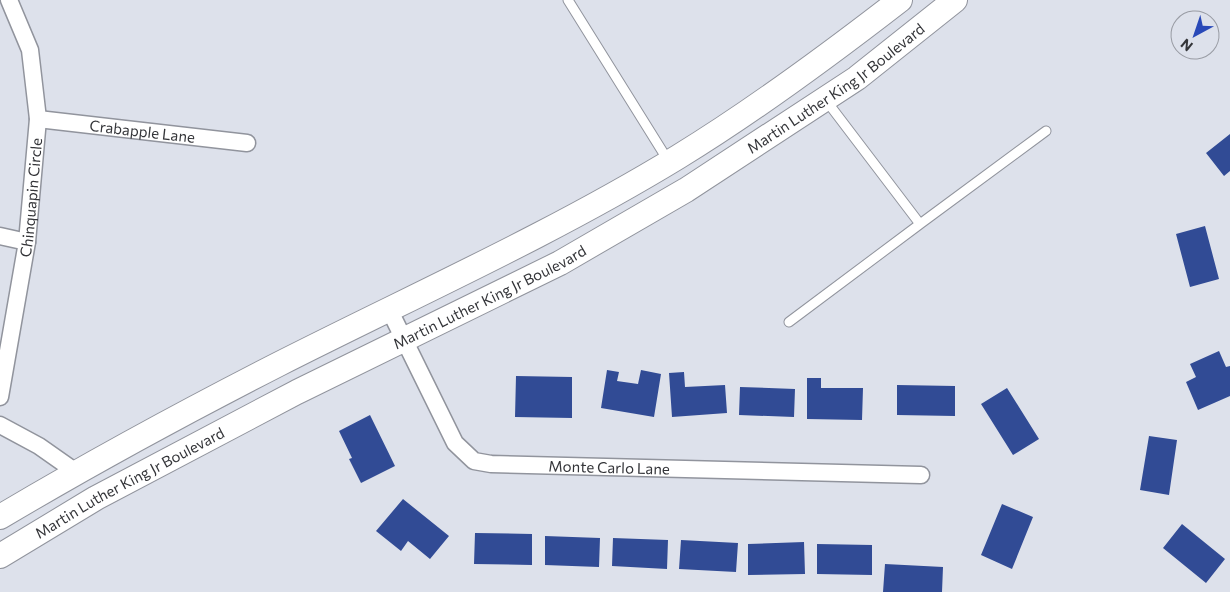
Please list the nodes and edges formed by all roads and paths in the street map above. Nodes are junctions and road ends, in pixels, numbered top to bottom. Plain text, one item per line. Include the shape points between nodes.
1 (9, 0) edge
2 (568, 0) edge
3 (900, 0) edge
4 (955, 0) edge
5 (825, 99) junction
6 (38, 119) junction
7 (1046, 131) dead end
8 (247, 143) dead end
9 (669, 162) junction
10 (686, 190) junction
11 (920, 224) junction
12 (0, 236) edge
13 (27, 242) junction
14 (389, 309) junction
15 (789, 322) dead end
16 (404, 338) junction
17 (0, 397) edge
18 (0, 425) edge
19 (76, 472) junction
20 (921, 475) dead end
21 (0, 517) edge
22 (0, 556) edge

1 - 6 street, Chinquapin Circle via 30,50
2 - 9 lane
3 - 9 main road, Martin Luther King Jr Boulevard via 836,50
4 - 5 main road, Martin Luther King Jr Boulevard via 857,78
5 - 10 main road, Martin Luther King Jr Boulevard
5 - 11 lane
6 - 8 street, Crabapple Lane
6 - 13 street, Chinquapin Circle
7 - 11 lane
9 - 10 main road
9 - 14 main road, Martin Luther King Jr Boulevard via 543,233
10 - 16 main road, Martin Luther King Jr Boulevard via 560,263
11 - 15 lane
12 - 13 street
13 - 17 street, Chinquapin Circle
14 - 16 street, Monte Carlo Lane
14 - 19 main road, Martin Luther King Jr Boulevard
16 - 20 street, Monte Carlo Lane via 455,443 474,461
16 - 22 main road, Martin Luther King Jr Boulevard via 96,498
18 - 19 street via 39,446
19 - 21 main road, Martin Luther King Jr Boulevard

